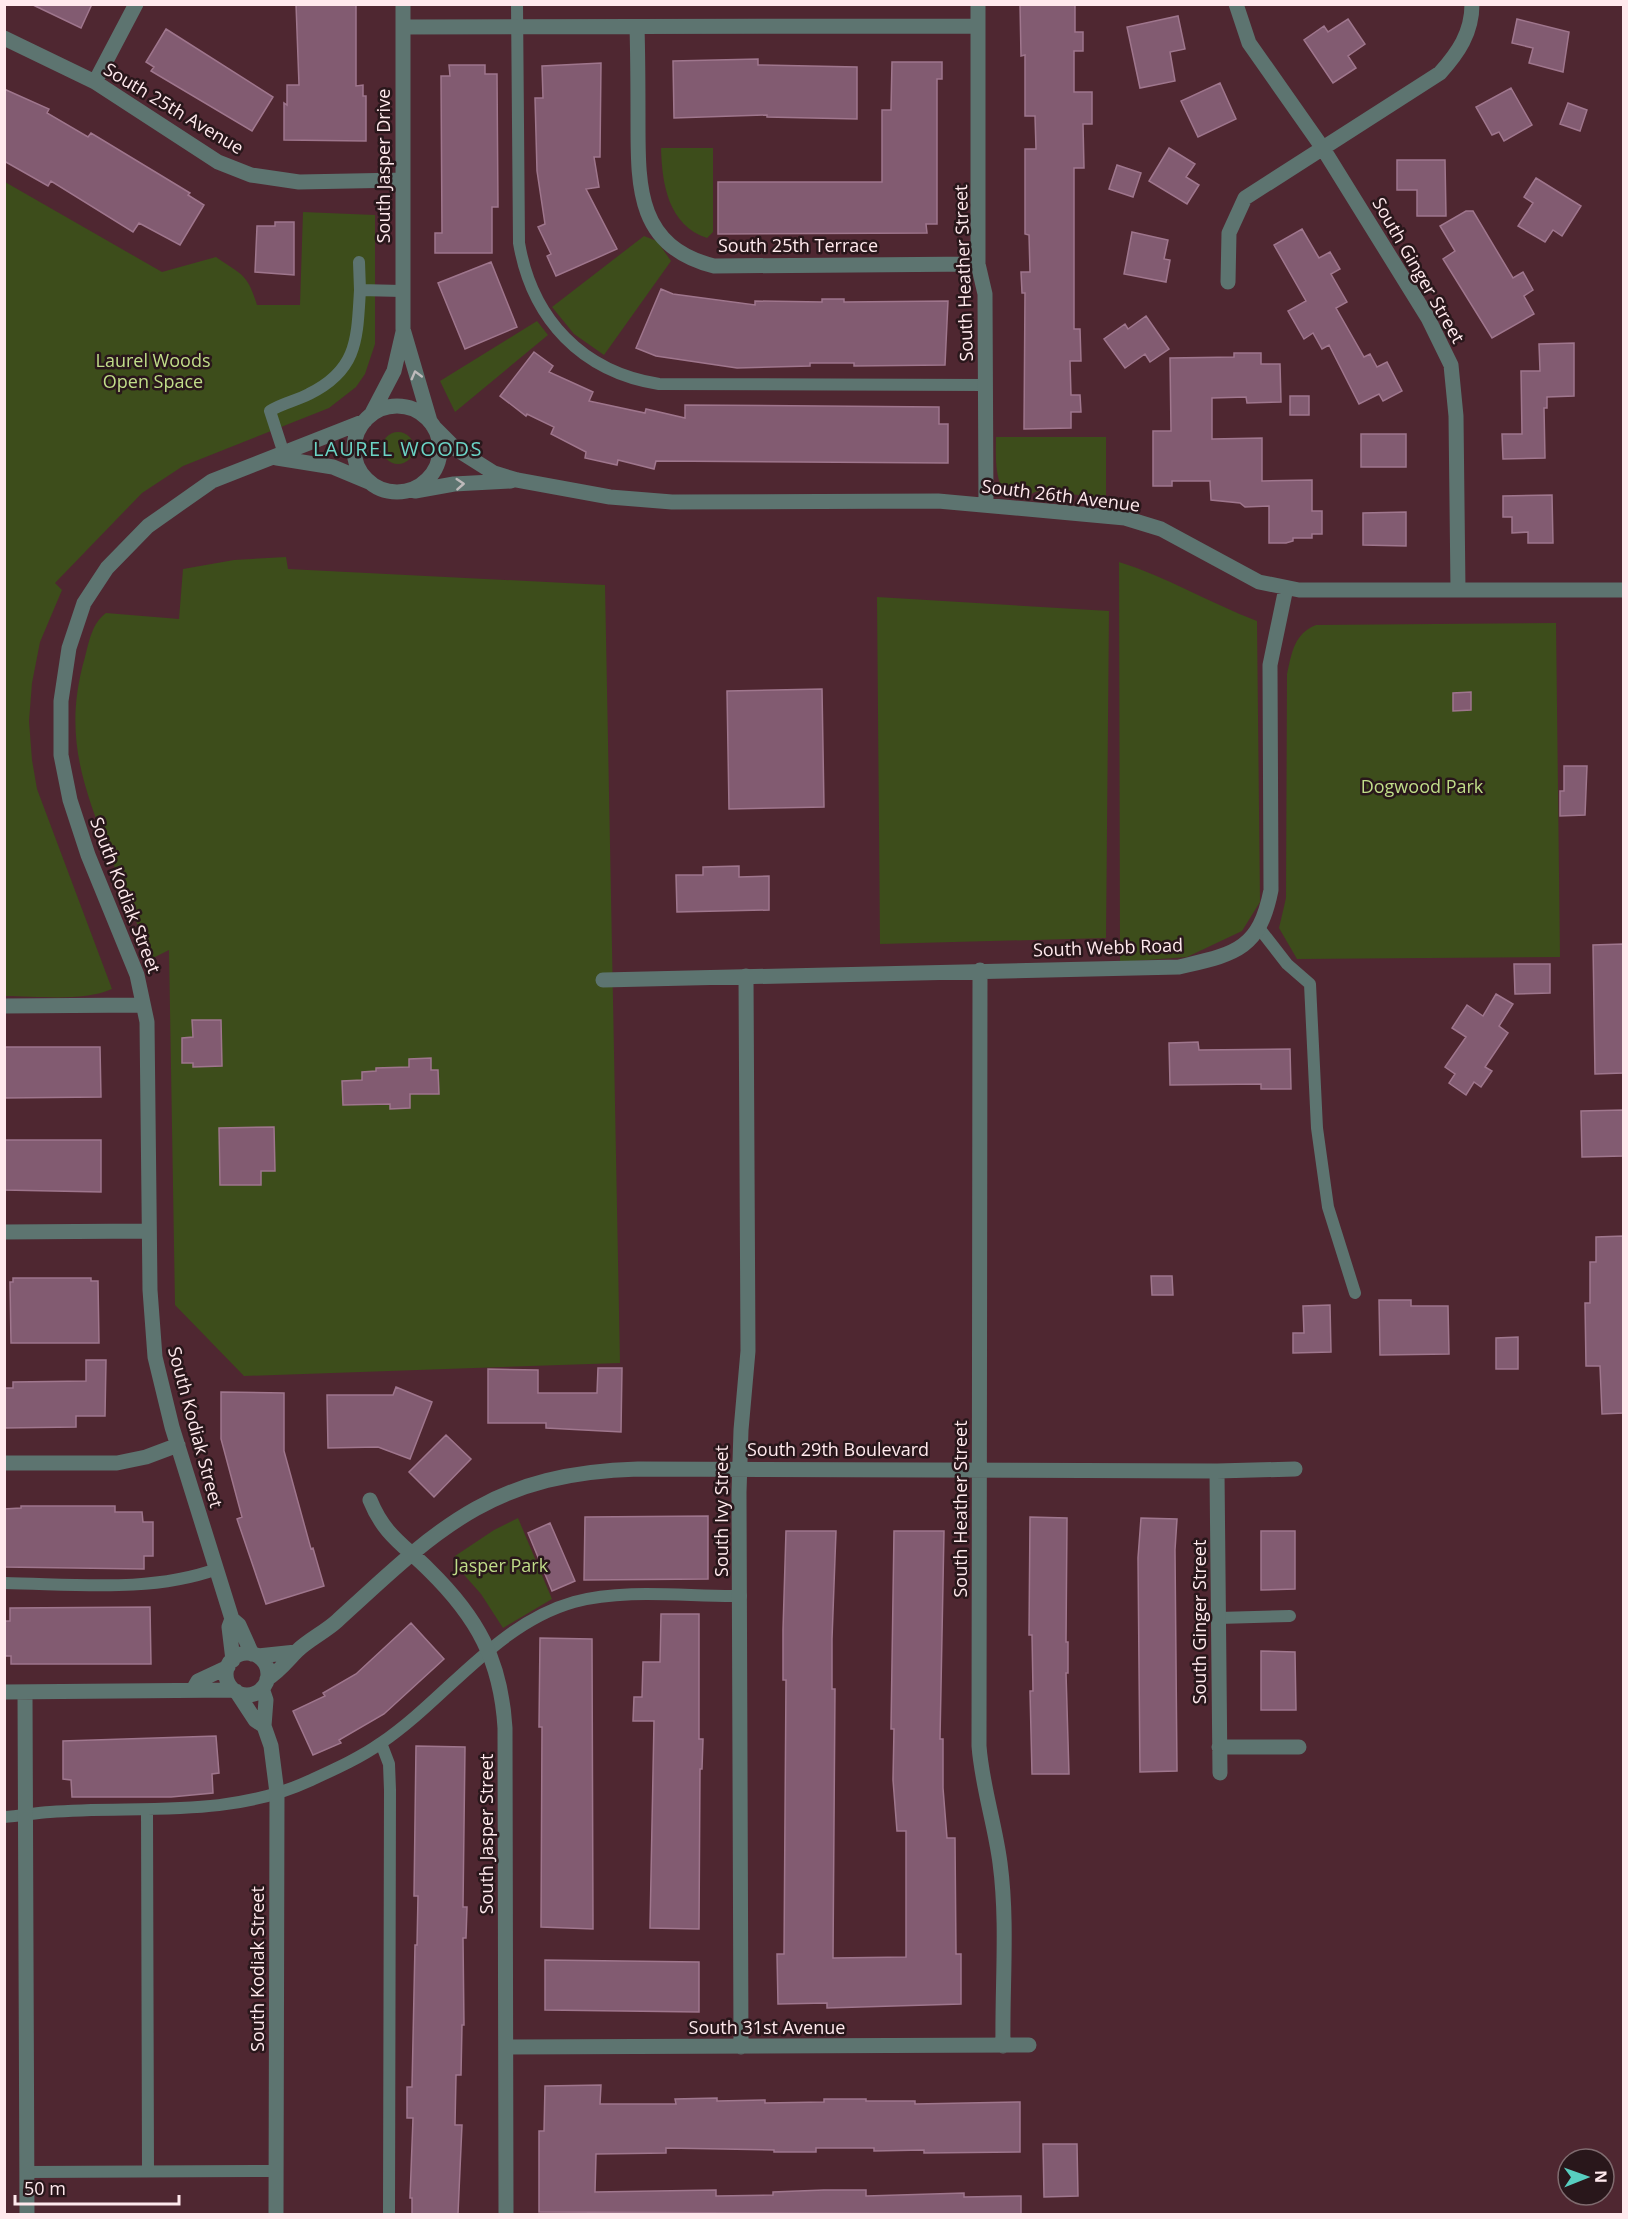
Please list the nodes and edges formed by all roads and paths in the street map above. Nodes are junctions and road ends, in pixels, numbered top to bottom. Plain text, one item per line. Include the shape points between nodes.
1 (136, 4) edge
2 (403, 4) edge
3 (517, 4) edge
4 (978, 4) edge
5 (1236, 4) edge
6 (1472, 4) edge
7 (977, 26) junction
8 (403, 27) junction
9 (517, 27) junction
10 (637, 27) junction
11 (4, 38) edge
12 (95, 82) junction
13 (1323, 147) junction
14 (403, 180) junction
15 (359, 262) dead end
16 (978, 264) junction
17 (1228, 282) dead end
18 (360, 290) junction
19 (402, 291) junction
20 (404, 328) junction
21 (986, 385) junction
22 (368, 418) junction
23 (432, 424) junction
24 (279, 456) junction
25 (517, 480) junction
26 (376, 486) junction
27 (403, 491) junction
28 (986, 505) junction
29 (1286, 588) junction
30 (1458, 590) junction
31 (1623, 590) edge
32 (1259, 928) junction
33 (980, 970) junction
34 (746, 976) junction
35 (603, 980) dead end
36 (4, 1005) edge
37 (143, 1005) junction
38 (149, 1231) junction
39 (4, 1232) edge
40 (1355, 1293) dead end
41 (178, 1445) junction
42 (4, 1463) edge
43 (980, 1468) junction
44 (1295, 1468) dead end
45 (740, 1469) junction
46 (1217, 1471) junction
47 (370, 1500) dead end
48 (410, 1553) junction
49 (217, 1569) junction
50 (4, 1583) edge
51 (741, 1596) junction
52 (1290, 1616) dead end
53 (1218, 1618) junction
54 (232, 1619) junction
55 (490, 1651) junction
56 (296, 1652) junction
57 (255, 1655) junction
58 (230, 1663) junction
59 (265, 1684) junction
60 (194, 1688) junction
61 (235, 1690) junction
62 (4, 1692) edge
63 (25, 1692) junction
64 (264, 1726) junction
65 (381, 1743) junction
66 (1220, 1747) junction
67 (1299, 1747) dead end
68 (1220, 1773) dead end
69 (277, 1793) junction
70 (147, 1810) junction
71 (27, 1815) junction
72 (4, 1817) edge
73 (1029, 2045) dead end
74 (1003, 2046) junction
75 (506, 2047) junction
76 (741, 2047) junction
77 (148, 2171) junction
78 (276, 2171) junction
79 (27, 2172) junction
80 (27, 2214) edge
81 (276, 2214) edge
82 (389, 2214) edge
83 (506, 2214) edge

1 - 12 street
2 - 8 street, South Jasper Drive
3 - 9 lane
4 - 7 street, South Heather Street
5 - 13 street, South Ginger Street via 1249,43
6 - 13 street via 1472,18 1459,52 1440,73
7 - 10 street
7 - 16 street, South Heather Street
8 - 9 street
8 - 14 street, South Jasper Drive
9 - 10 street
9 - 21 lane via 519,243 523,267 540,306 562,337 596,364 634,380 684,386
10 - 16 street, South 25th Terrace via 641,197 658,233 686,256 714,266
11 - 12 street, South 25th Avenue
12 - 14 street, South 25th Avenue via 218,162 251,175 299,182
13 - 17 street via 1245,198 1229,233
13 - 30 street, South Ginger Street via 1428,318 1451,365 1456,416
14 - 19 street, South Jasper Drive
15 - 18 lane
16 - 21 street, South Heather Street via 986,294
18 - 19 lane
18 - 24 lane via 357,337 342,371 322,388 270,411
19 - 20 street, South Jasper Drive
20 - 22 street, South Jasper Drive via 394,371
23 -> 20 street, South Jasper Drive
21 - 28 street, South Heather Street
22 - 23 street via 386,407 403,406
22 - 24 street, South Kodiak Street
22 - 26 street via 355,443 356,460 363,475
23 - 25 street, South 26th Avenue via 473,462
23 - 27 street via 440,452 434,470 424,483
24 - 26 street, South Kodiak Street via 333,467
24 - 37 street, South Kodiak Street via 212,481 148,526 107,568 84,603 69,648 60,725 70,800 137,975
27 -> 25 street, South 26th Avenue
25 - 28 street, South 26th Avenue via 610,497 672,502 939,501
26 - 27 street
28 - 29 street, South 26th Avenue via 1139,522 1161,529 1245,576
29 - 30 street, South 26th Avenue via 1316,592
29 - 32 street, South Webb Road via 1270,665 1271,890
30 - 31 street, South 26th Avenue
32 - 33 street, South Webb Road via 1249,942 1230,954 1179,967
32 - 40 lane via 1287,964 1310,984 1317,1128 1328,1207
33 - 34 street, South Webb Road
33 - 43 street, South Heather Street
34 - 35 street, South Webb Road
34 - 45 street, South Ivy Street via 747,1351
36 - 37 street
37 - 38 street, South Kodiak Street via 148,1055
38 - 39 street
38 - 41 street, South Kodiak Street via 154,1349
41 - 42 street via 117,1463
41 - 49 street, South Kodiak Street
43 - 45 street, South 29th Boulevard
43 - 46 street, South 29th Boulevard
43 - 74 street, South Heather Street via 979,1746 981,1778 1002,1888
44 - 46 street, South 29th Boulevard
45 - 48 street, South 29th Boulevard via 600,1470 548,1479 492,1499 450,1522
45 - 51 street, South Ivy Street
46 - 53 street, South Ginger Street
47 - 48 street, South Jasper Street via 385,1530
48 - 55 street, South Jasper Street via 461,1604
48 - 56 street, South 29th Boulevard via 335,1623
49 - 50 lane via 184,1580 154,1584
49 - 54 street, South Kodiak Street
51 - 55 lane via 603,1596 543,1615
51 - 76 street, South Ivy Street
52 - 53 lane
53 - 66 street, South Ginger Street
54 - 57 street, South Kodiak Street
54 - 58 street, South Kodiak Street
55 - 65 lane
55 - 75 street, South Jasper Street via 500,1683 505,1728
56 - 57 street
56 - 59 street, South 29th Boulevard
57 - 58 street via 243,1654
57 - 59 street via 267,1666
58 - 60 street via 198,1681
58 - 61 street via 227,1681
59 - 61 street via 248,1695
59 - 64 street, South Kodiak Street
60 - 61 street via 202,1692
60 - 63 street
61 - 64 street, South Kodiak Street via 255,1720
62 - 63 street
63 - 71 street
64 - 69 street, South Kodiak Street via 271,1746
65 - 69 lane via 308,1782
65 - 82 lane via 390,1790
66 - 67 street
66 - 68 street, South Ginger Street
69 - 70 lane via 214,1806
69 - 78 street, South Kodiak Street
70 - 71 lane
70 - 77 lane
71 - 72 lane
71 - 79 street
73 - 74 street, South 31st Avenue
74 - 76 street, South 31st Avenue
75 - 76 street, South 31st Avenue
75 - 83 street, South Jasper Street
77 - 78 lane
77 - 79 lane
78 - 81 street, South Kodiak Street
79 - 80 street

